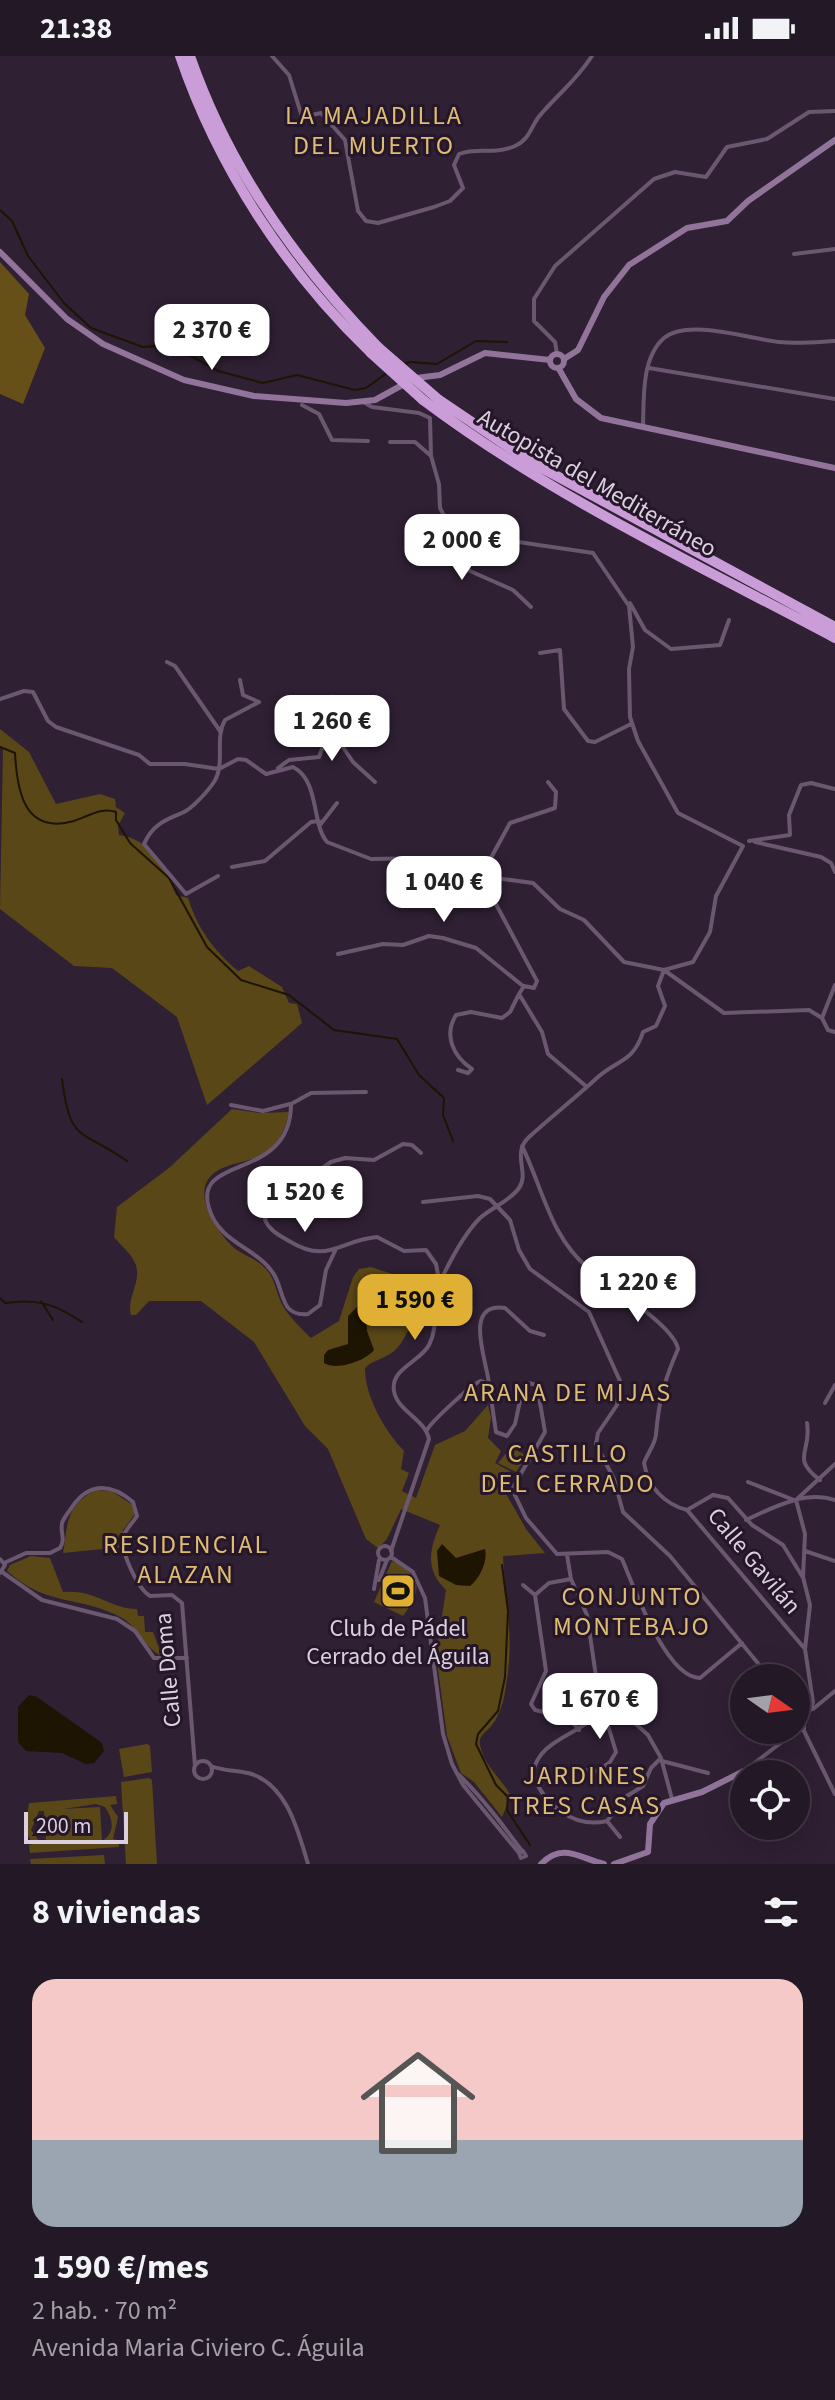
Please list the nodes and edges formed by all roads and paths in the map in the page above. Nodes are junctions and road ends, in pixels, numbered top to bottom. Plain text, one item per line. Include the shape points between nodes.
1 (180, 56) edge
2 (190, 56) edge
3 (272, 56) edge
4 (592, 56) edge
5 (835, 111) edge
6 (835, 140) edge
7 (835, 249) edge
8 (0, 252) edge
9 (794, 254) dead end
10 (835, 341) edge
11 (375, 350) junction
12 (561, 357) junction
13 (550, 360) junction
14 (648, 368) junction
15 (559, 369) junction
16 (835, 399) edge
17 (365, 403) junction
18 (302, 405) dead end
19 (643, 426) junction
20 (368, 441) dead end
21 (390, 442) dead end
22 (431, 456) junction
23 (835, 468) edge
24 (446, 519) junction
25 (628, 602) junction
26 (531, 607) dead end
27 (729, 620) dead end
28 (835, 627) edge
29 (835, 638) edge
30 (540, 653) dead end
31 (167, 662) dead end
32 (240, 680) dead end
33 (0, 699) edge
34 (631, 724) junction
35 (220, 731) junction
36 (219, 769) junction
37 (277, 769) junction
38 (375, 782) dead end
39 (548, 782) dead end
40 (835, 789) edge
41 (337, 803) dead end
42 (320, 823) junction
43 (749, 841) junction
44 (742, 842) junction
45 (232, 867) dead end
46 (835, 872) edge
47 (218, 876) dead end
48 (481, 876) junction
49 (338, 954) dead end
50 (664, 970) junction
51 (835, 985) edge
52 (523, 986) junction
53 (519, 994) junction
54 (822, 1018) junction
55 (835, 1032) edge
56 (458, 1070) dead end
57 (588, 1088) junction
58 (366, 1092) dead end
59 (291, 1104) junction
60 (231, 1105) dead end
61 (522, 1146) junction
62 (421, 1153) dead end
63 (423, 1202) dead end
64 (496, 1205) junction
65 (335, 1251) junction
66 (439, 1282) junction
67 (544, 1335) dead end
68 (489, 1384) junction
69 (835, 1385) edge
70 (825, 1403) dead end
71 (807, 1423) dead end
72 (427, 1430) junction
73 (835, 1464) edge
74 (820, 1480) junction
75 (748, 1482) dead end
76 (796, 1500) junction
77 (835, 1500) edge
78 (687, 1510) junction
79 (746, 1520) junction
80 (400, 1524) junction
81 (384, 1546) junction
82 (805, 1551) junction
83 (567, 1555) junction
84 (390, 1556) junction
85 (378, 1557) junction
86 (2, 1561) edge
87 (835, 1561) edge
88 (1, 1572) edge
89 (803, 1577) junction
90 (571, 1579) junction
91 (523, 1585) dead end
92 (535, 1595) junction
93 (742, 1643) junction
94 (805, 1649) junction
95 (187, 1658) junction
96 (759, 1664) edge
97 (833, 1692) edge
98 (607, 1701) junction
99 (835, 1703) edge
100 (603, 1709) junction
101 (813, 1709) junction
102 (810, 1714) edge
103 (579, 1730) junction
104 (780, 1744) edge
105 (810, 1744) edge
106 (193, 1752) junction
107 (661, 1759) junction
108 (759, 1760) edge
109 (201, 1761) junction
110 (195, 1766) junction
111 (211, 1766) junction
112 (223, 1770) junction
113 (580, 1770) dead end
114 (457, 1772) junction
115 (708, 1773) dead end
116 (210, 1774) junction
117 (730, 1778) edge
118 (472, 1784) junction
119 (467, 1789) junction
120 (835, 1794) edge
121 (672, 1799) junction
122 (607, 1821) junction
123 (620, 1837) dead end
124 (522, 1854) junction
125 (308, 1864) edge
126 (530, 1864) edge
127 (541, 1864) edge
128 (604, 1864) edge
129 (614, 1864) edge

1 - 11 highway, Autopista del Mediterráneo via 211,133 249,201 306,282
2 - 11 highway, Autopista del Mediterráneo via 220,128 257,195 311,273
3 - 4 street via 289,75 302,117 321,113 345,140 361,218 378,223 450,201 463,188 456,157 518,144 531,133 538,116 574,84
5 - 12 street via 809,112 767,139 727,147 706,177 669,172 649,183 555,266 534,299 534,321 555,342
6 - 12 street via 727,221 692,225 629,265 604,297 578,350
7 - 9 street
8 - 17 street via 67,319 103,344 173,376 254,396
10 - 14 street via 783,342 683,330 665,338
11 - 28 highway, Autopista del Mediterráneo, bridge via 531,462
11 - 29 highway, Autopista del Mediterráneo, bridge via 423,400 476,440
12 - 13 street
12 - 15 street
13 - 15 street
13 - 17 street via 476,355 440,375 417,378
14 - 16 street
14 - 19 street
15 - 19 street via 588,411
17 - 22 street via 428,416
18 - 20 street via 319,414 332,440
19 - 23 street
21 - 22 street via 415,442
22 - 24 street
24 - 25 street via 484,537 593,553
24 - 26 street via 450,546 470,571 513,590
25 - 27 street via 645,630 671,649 720,645
25 - 34 street
30 - 34 street via 560,650 564,709 588,741
31 - 35 street
32 - 35 street via 242,693 258,705 230,716
33 - 36 street via 30,691 48,721 73,735 135,753 150,764
34 - 44 street via 678,813
35 - 36 street
36 - 37 street via 238,759 266,774
36 - 47 street via 212,785 184,811 153,828 144,844 186,894
37 - 38 street via 289,760 319,757 326,738 334,734
37 - 42 street via 299,770
39 - 48 street via 556,792 555,808 510,823
40 - 43 street via 801,785 789,815 790,835
41 - 42 street
42 - 45 street via 311,822 265,861
42 - 48 street via 327,842 371,859 429,858
43 - 44 street
43 - 46 street via 821,857
44 - 50 street via 714,903 701,954 693,962
48 - 50 street via 540,887 560,909 584,920 624,962
48 - 52 street via 537,981 534,988
49 - 52 street via 429,936 443,938 476,948
50 - 54 street via 724,1013 796,1008
50 - 57 street via 658,986 665,1006 656,1026 643,1032 637,1051
51 - 54 street
52 - 53 street
53 - 56 street via 502,1018 456,1015 451,1030 454,1052 472,1069
53 - 57 street via 542,1032 548,1054
54 - 55 street via 823,1026
57 - 61 street
58 - 59 street via 306,1094
59 - 60 street via 263,1111
59 - 65 street via 287,1129 276,1147 254,1163 218,1176 208,1191 208,1207 236,1245 271,1269 285,1305 295,1313 308,1314 320,1305
61 - 64 street via 521,1185
61 - 78 street, Calle Gavilán via 551,1220 571,1253 655,1318 676,1341 678,1349 662,1385 656,1435 644,1463 651,1483 670,1505
62 - 65 street via 403,1144 378,1159 331,1162 268,1208 266,1223 279,1235 306,1250
63 - 64 street via 482,1196
64 - 66 street via 472,1227
64 - 93 street via 510,1220 530,1269 585,1308 614,1361 619,1397 596,1444 623,1512 662,1546
65 - 66 street via 377,1237 404,1251 426,1250
66 - 72 street via 430,1344 398,1373 394,1384 396,1397
67 - 68 street via 530,1331 505,1308 485,1312 478,1327
68 - 72 street via 473,1383
68 - 83 street via 496,1432 504,1436 513,1431 523,1387 539,1387 545,1432 513,1482 512,1493 549,1549
69 - 70 street
71 - 74 street via 802,1459 806,1470
72 - 80 street via 428,1448
73 - 74 street
74 - 76 street
75 - 76 street
76 - 77 street
76 - 79 street
76 - 82 street
78 - 79 street via 713,1495 724,1495
78 - 94 street, Calle Gavilán
79 - 89 street via 783,1545
80 - 81 street
80 - 84 street
81 - 84 street
81 - 85 street
82 - 87 street
82 - 89 street
83 - 90 street
83 - 93 street via 608,1552 622,1559 656,1635 671,1659 692,1677 700,1678
84 - 85 street
84 - 85 street via 374,1589
84 - 114 street via 413,1572 425,1598 443,1734
86 - 88 street
86 - 95 street, Calle Doma via 60,1548 64,1519 84,1492 104,1487 120,1492 137,1510 123,1543 141,1589 150,1596 172,1595 182,1603
88 - 95 street via 42,1600 117,1619 135,1631 154,1658
89 - 94 street via 810,1605
90 - 92 street via 549,1583
90 - 98 street via 587,1615 595,1682
91 - 92 street
92 - 103 street via 546,1671 531,1704 535,1710 569,1718
93 - 96 street
94 - 101 street
95 - 106 street, Calle Doma
97 - 99 street
97 - 101 street
98 - 100 street
98 - 107 street via 640,1727
100 - 103 street
100 - 113 street via 616,1752 598,1771
101 - 102 street
103 - 122 street via 540,1755 535,1781 548,1802 570,1816 590,1823
104 - 108 street
105 - 120 street
106 - 109 street
106 - 110 street, Calle Doma
107 - 115 street
107 - 121 street
107 - 122 street via 643,1786
109 - 110 street
109 - 111 street
110 - 116 street via 200,1778
111 - 112 street
111 - 116 street
112 - 116 street
112 - 125 street via 248,1773 272,1786 286,1805
114 - 118 street
114 - 119 street
117 - 121 street
118 - 119 street
118 - 124 street
119 - 124 street
121 - 129 street via 650,1824 648,1852
122 - 123 street
124 - 126 street
127 - 128 street via 568,1851

